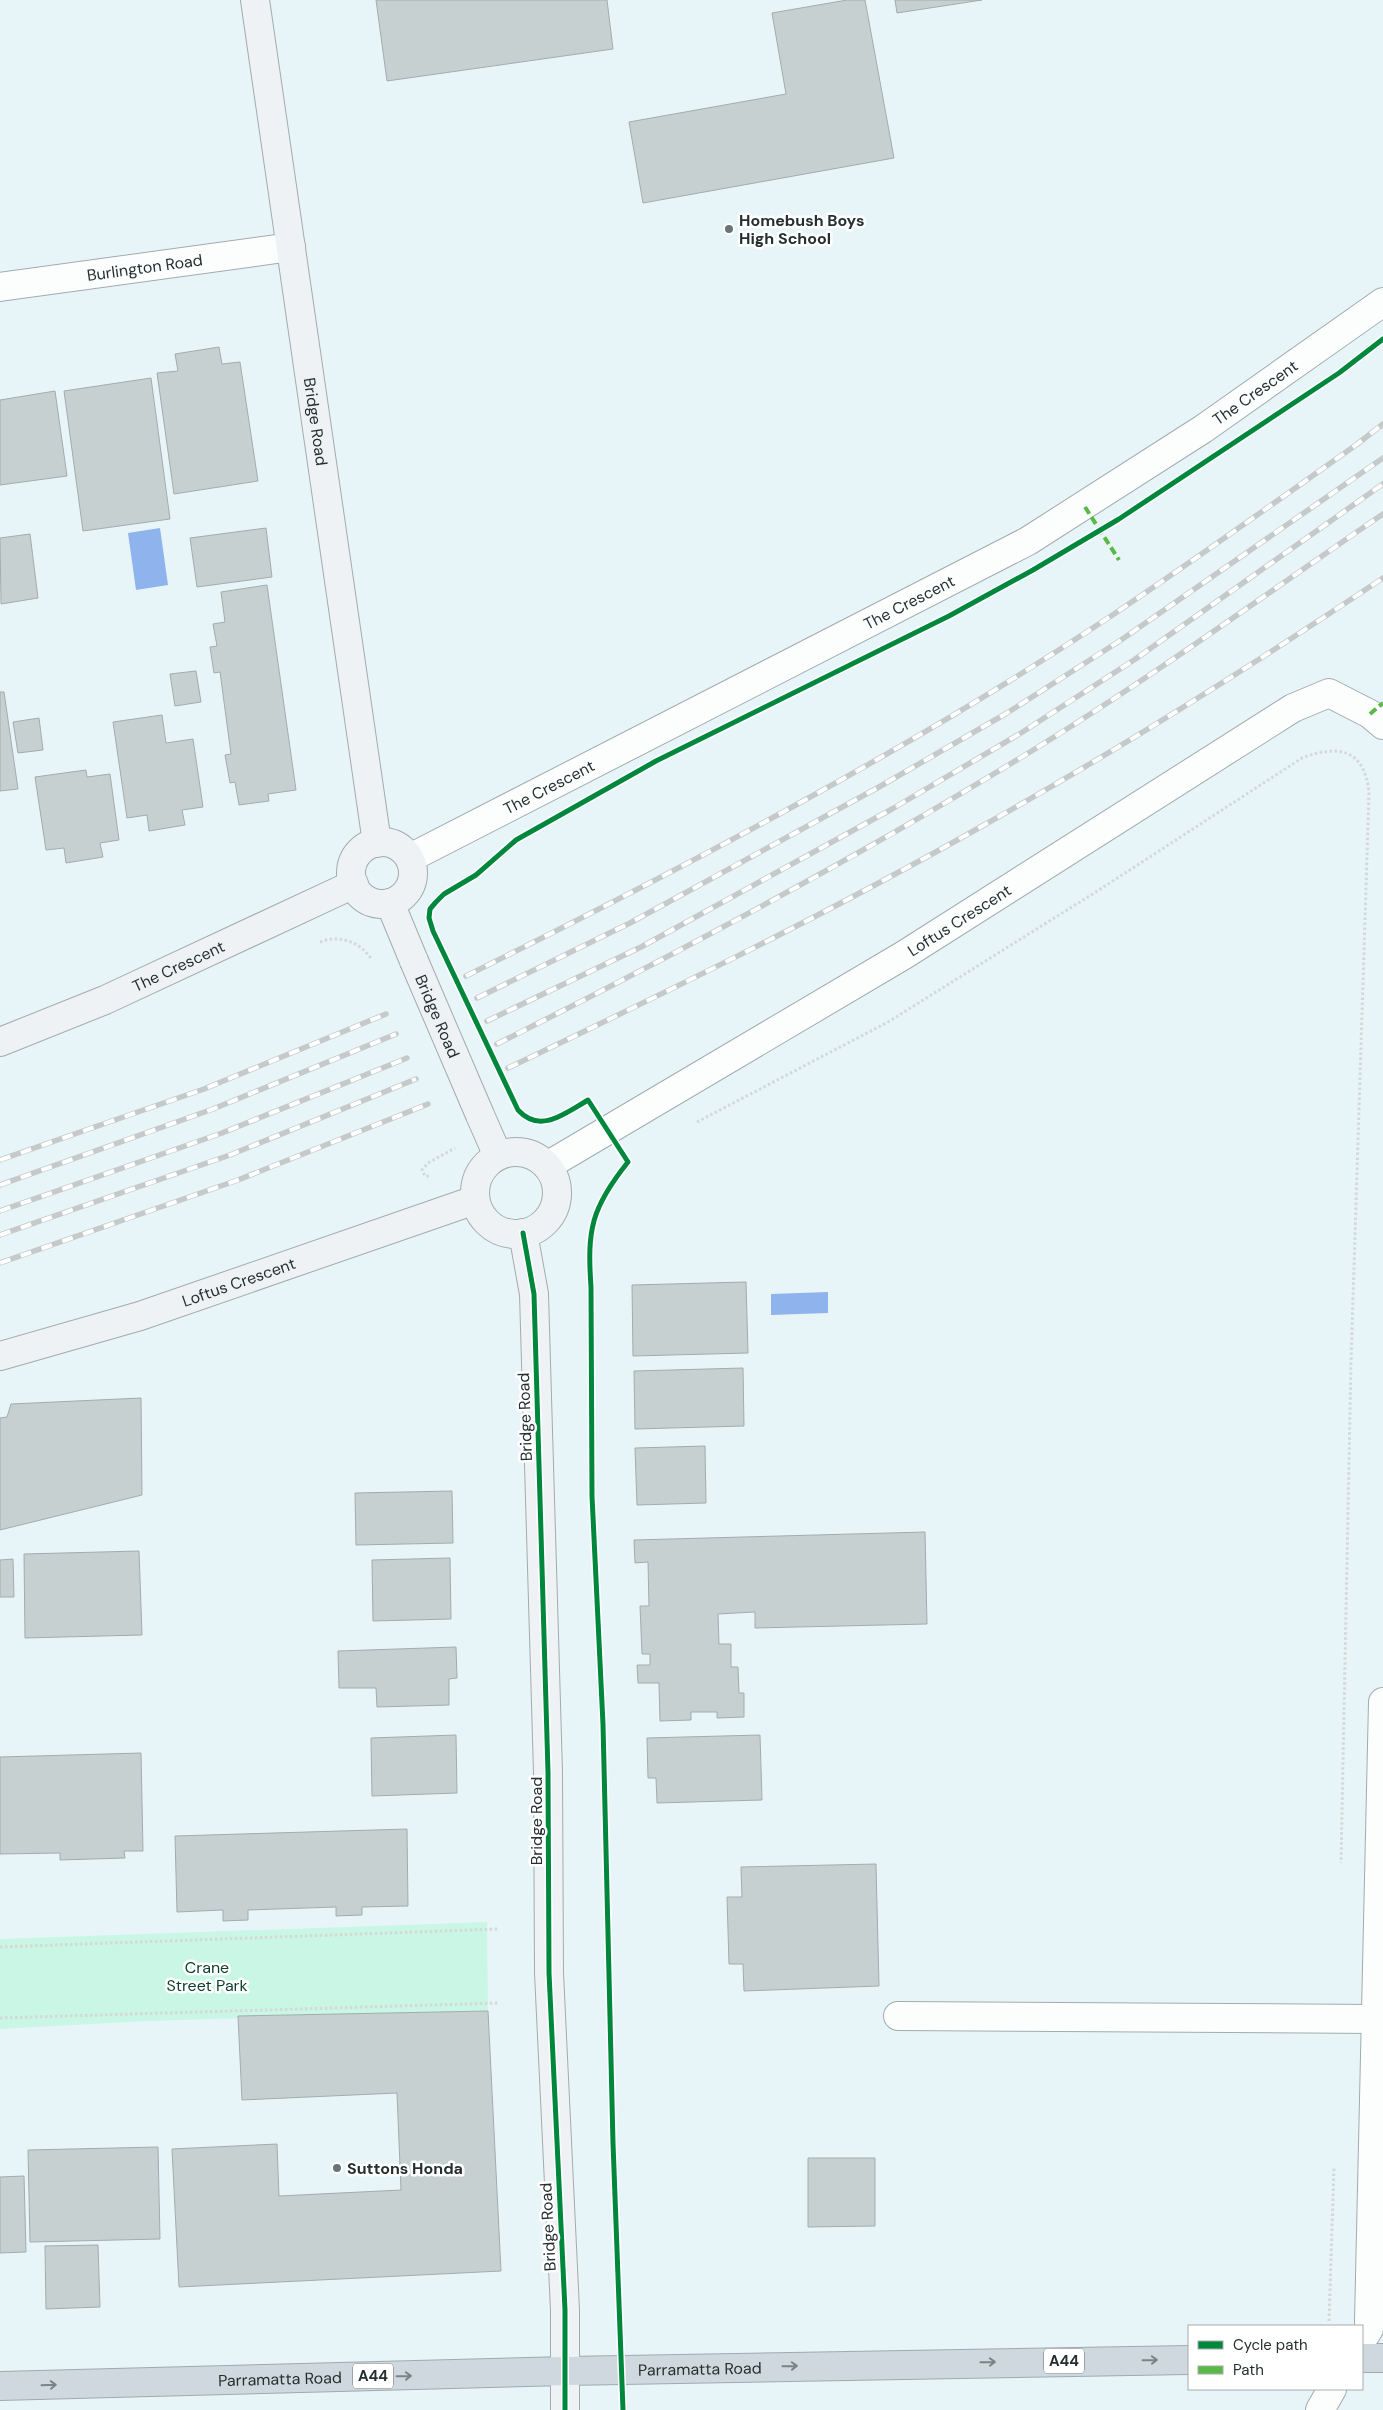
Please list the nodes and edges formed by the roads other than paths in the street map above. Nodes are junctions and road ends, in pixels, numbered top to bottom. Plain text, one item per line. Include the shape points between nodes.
1 (255, 0) edge
2 (291, 247) junction
3 (0, 286) edge
4 (1383, 302) edge
5 (1376, 720) edge
6 (377, 843) junction
7 (410, 858) junction
8 (354, 884) junction
9 (390, 903) junction
10 (0, 1042) edge
11 (498, 1156) junction
12 (547, 1166) junction
13 (475, 1200) junction
14 (523, 1234) junction
15 (0, 1356) edge
16 (1383, 1702) edge
17 (1380, 1964) edge
18 (898, 2016) dead end
19 (1376, 2019) junction
20 (1363, 2338) edge
21 (1363, 2358) edge
22 (1383, 2358) edge
23 (1188, 2360) edge
24 (566, 2371) junction
25 (0, 2386) edge
26 (1331, 2390) edge
27 (565, 2410) edge
28 (1320, 2410) edge

1 - 2 street, Bridge Road
2 - 3 street, Burlington Road
2 - 6 street, Bridge Road
4 - 7 street, The Crescent via 1203,429 1028,542
5 - 12 street, Loftus Crescent via 1329,693 1293,708 904,954
6 - 7 street via 396,845
6 - 8 street via 368,845 355,858
7 - 9 street via 411,884 400,898
8 - 9 street via 365,898
8 - 10 street, The Crescent via 105,1000
9 - 11 street, Bridge Road, bridge
11 - 12 street via 524,1153
11 - 13 street via 479,1174
12 - 14 street via 557,1188 553,1212 545,1222
13 - 14 street via 488,1224 505,1232
13 - 15 street, Loftus Crescent via 140,1316
14 - 24 street, Bridge Road via 534,1294 548,1772 549,1973
16 - 17 street
17 - 19 street
18 - 19 street
19 - 20 street via 1368,2329
21 - 22 highway
24 -> 23 highway, Parramatta Road / A44
25 -> 24 highway, Parramatta Road / A44
24 - 27 street, Bridge Road
26 - 28 street

